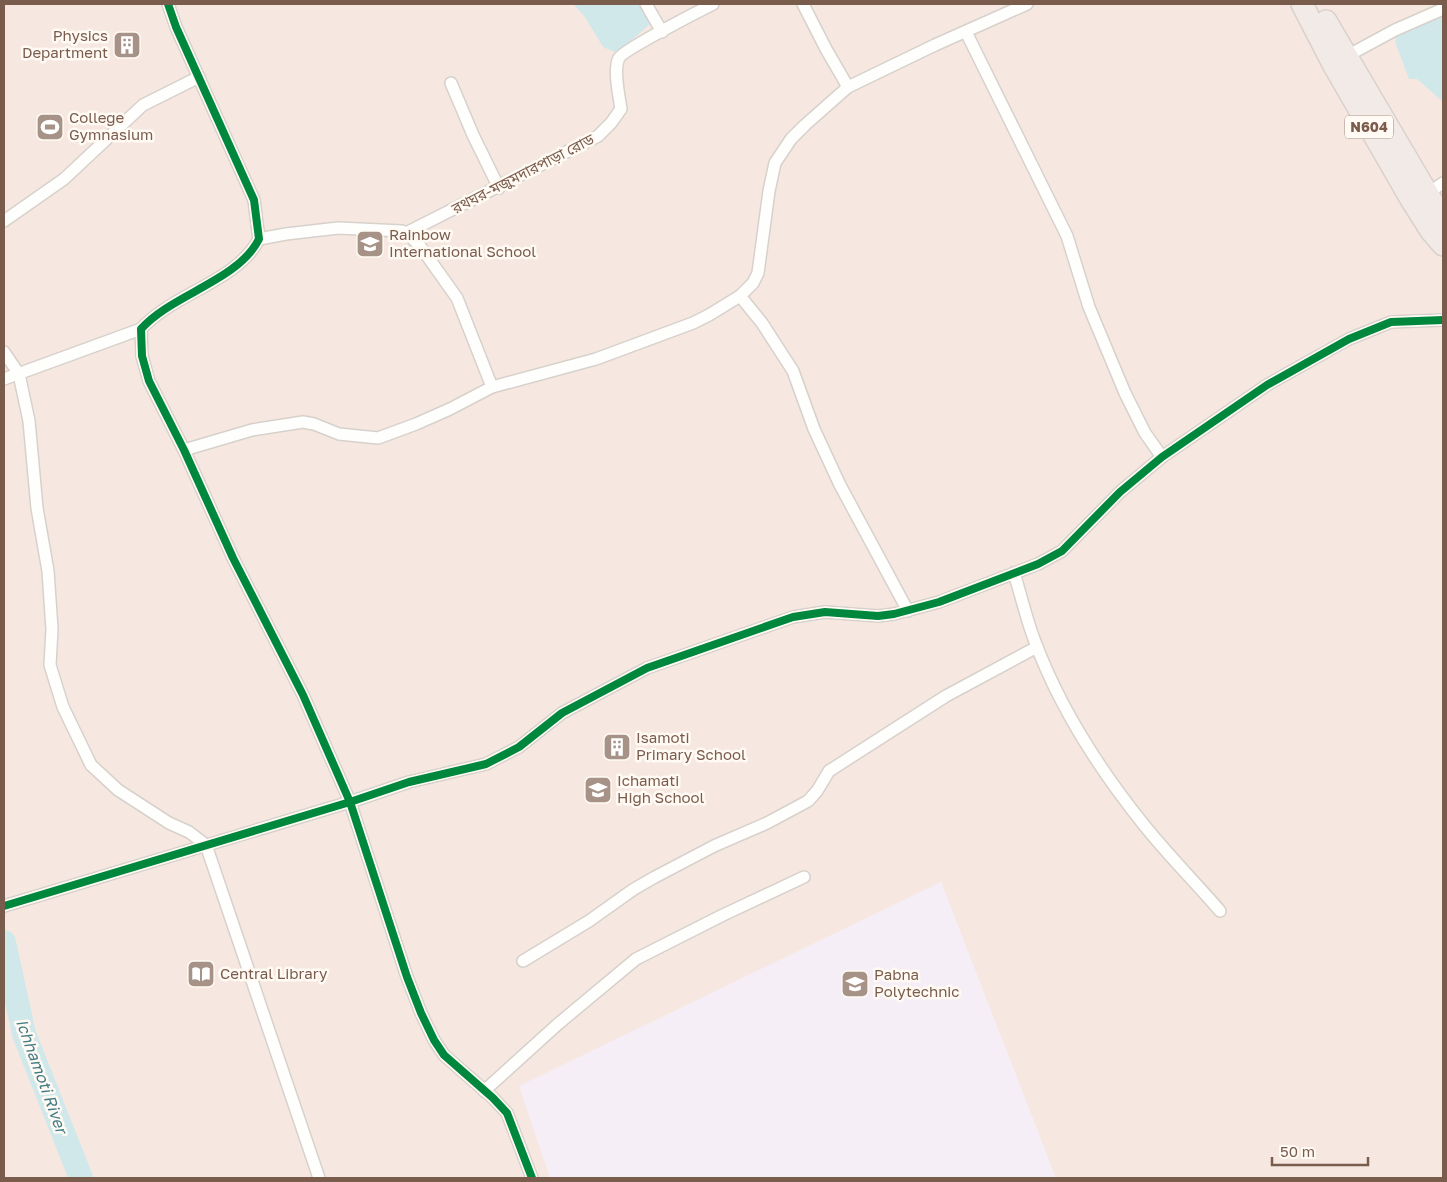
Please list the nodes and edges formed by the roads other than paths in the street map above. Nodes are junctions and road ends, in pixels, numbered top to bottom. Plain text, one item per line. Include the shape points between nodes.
1 (168, 4) edge
2 (646, 4) edge
3 (713, 4) edge
4 (803, 4) edge
5 (1026, 4) edge
6 (1302, 4) edge
7 (1315, 4) edge
8 (1443, 9) edge
9 (662, 32) junction
10 (966, 32) junction
11 (1347, 56) junction
12 (199, 77) junction
13 (451, 84) dead end
14 (848, 87) junction
15 (498, 188) junction
16 (1436, 188) edge
17 (1443, 220) edge
18 (4, 221) edge
19 (406, 234) junction
20 (260, 239) junction
21 (1443, 245) edge
22 (740, 296) junction
23 (1443, 320) edge
24 (142, 329) junction
25 (4, 352) edge
26 (19, 374) junction
27 (4, 379) edge
28 (492, 387) junction
29 (184, 450) junction
30 (1162, 457) junction
31 (1014, 573) junction
32 (908, 611) junction
33 (1037, 647) junction
34 (350, 802) junction
35 (206, 845) junction
36 (804, 877) dead end
37 (6, 904) edge
38 (1220, 911) dead end
39 (523, 961) dead end
40 (484, 1091) junction
41 (319, 1178) edge
42 (532, 1178) edge

1 - 12 street
2 - 9 street
3 - 9 street, রথঘর-মজুমদারপাড়া রোড
4 - 14 street
5 - 10 street
6 - 21 highway, N604 via 1397,175
7 - 11 highway, N604
8 - 11 street
9 - 15 street, রথঘর-মজুমদারপাড়া রোড via 619,56 617,74 621,108 598,136
10 - 14 street
10 - 30 street via 1067,236 1089,307 1124,393
11 - 16 highway, N604
12 - 18 street via 143,105 64,179
12 - 20 street via 254,200
13 - 15 street
14 - 22 street via 791,139 775,163 758,273
15 - 19 street, রথঘর-মজুমদারপাড়া রোড
16 - 17 highway, N604
19 - 20 street via 402,231 338,228
19 - 28 street via 420,246 457,298
20 - 24 street via 250,254 223,275 151,319
22 - 28 street via 709,315 652,339 596,359
22 - 32 street via 793,371 814,429 840,485
23 - 30 street via 1391,322 1349,339 1267,386
24 - 26 street
24 - 29 street via 142,356 149,381
25 - 26 street
26 - 27 street
26 - 35 street via 29,421 37,508 48,571 52,629 50,665 63,707 91,765 118,790
28 - 29 street via 450,409 378,438 344,435 303,422 252,430
29 - 34 street via 233,558 304,695
30 - 31 street via 1120,492 1062,551
31 - 32 street
31 - 33 street
32 - 34 street via 878,616 825,612 793,617 647,668 562,713 519,747 486,764 409,782
33 - 38 street via 1074,725 1099,764 1145,826
33 - 39 street via 946,696 829,771 808,801 655,877
34 - 35 street
34 - 40 street via 421,1013 444,1055
35 - 37 street
35 - 41 street
36 - 40 street via 636,959
40 - 42 street via 507,1113

